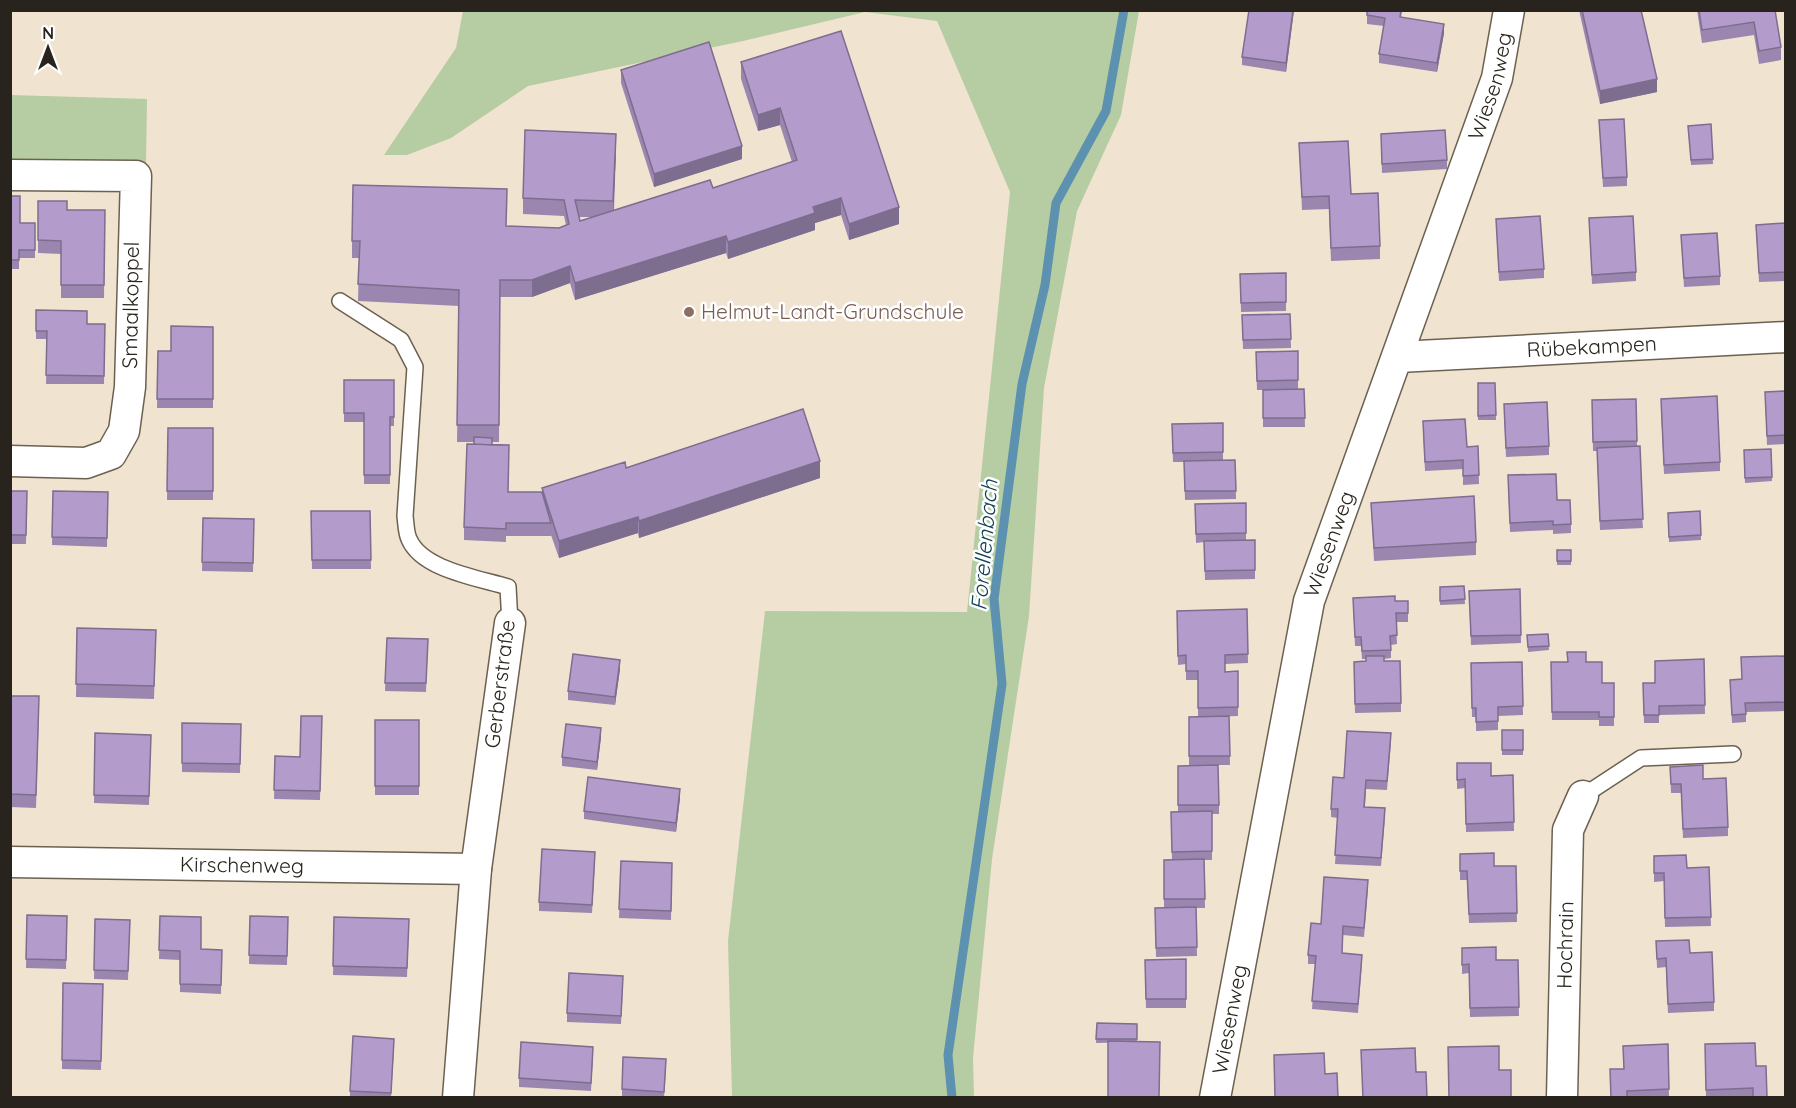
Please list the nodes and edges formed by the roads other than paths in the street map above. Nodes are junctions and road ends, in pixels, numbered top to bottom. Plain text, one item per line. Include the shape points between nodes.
1 (1509, 10) edge
2 (10, 175) edge
3 (339, 301) dead end
4 (1785, 337) edge
5 (1398, 357) junction
6 (10, 461) edge
7 (510, 623) joint
8 (1732, 754) dead end
9 (1583, 796) joint
10 (10, 862) edge
11 (476, 869) junction
12 (458, 1098) edge
13 (1215, 1098) edge
14 (1562, 1098) edge

1 - 5 street, Wiesenweg via 1497,78
2 - 6 street, Smaalkoppel via 136,177 130,387 123,431 111,454 86,463
3 - 7 lane, Gerberstraße via 401,340 415,367 405,516 408,539 420,555 442,568 508,587
4 - 5 street, Rübekampen
5 - 13 street, Wiesenweg via 1310,601
7 - 11 street, Gerberstraße
8 - 9 lane via 1641,758
9 - 14 street, Hochrain via 1568,830
10 - 11 street, Kirschenweg
11 - 12 street, Gerberstraße

